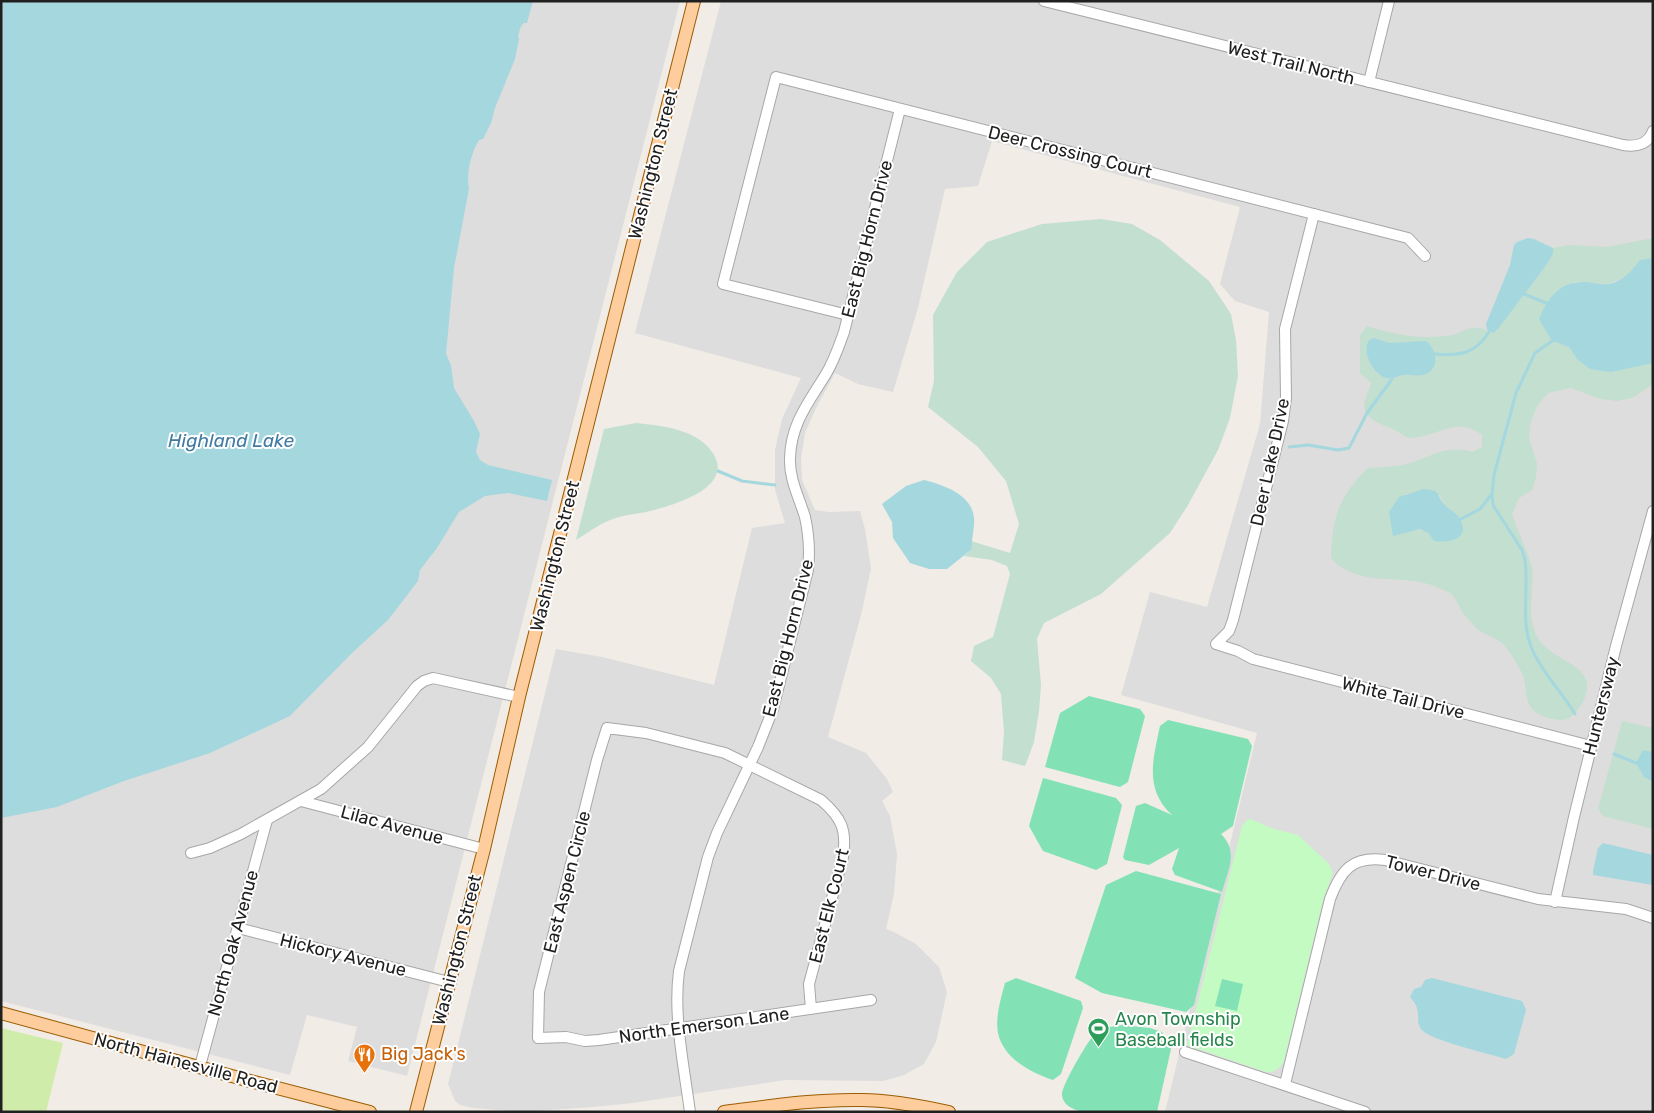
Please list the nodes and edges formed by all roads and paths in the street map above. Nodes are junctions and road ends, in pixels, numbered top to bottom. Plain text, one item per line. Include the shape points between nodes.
1 (694, 1) edge
2 (1044, 1) edge
3 (1390, 1) edge
4 (1369, 82) junction
5 (900, 109) junction
6 (1653, 131) edge
7 (1314, 214) junction
8 (1425, 256) dead end
9 (848, 315) junction
10 (1653, 510) edge
11 (1650, 531) edge
12 (1216, 644) joint
13 (519, 697) junction
14 (607, 728) joint
15 (1591, 746) junction
16 (750, 765) junction
17 (301, 801) junction
18 (266, 820) junction
19 (484, 849) junction
20 (190, 853) dead end
21 (1555, 902) junction
22 (1653, 918) edge
23 (238, 928) junction
24 (449, 982) junction
25 (870, 1000) dead end
26 (811, 1009) junction
27 (1, 1013) edge
28 (680, 1029) junction
29 (538, 1038) joint
30 (1185, 1052) dead end
31 (200, 1066) junction
32 (1285, 1084) junction
33 (370, 1112) edge
34 (416, 1112) edge
35 (690, 1112) edge
36 (724, 1112) edge
37 (949, 1112) edge
38 (1365, 1112) edge

1 - 13 main road, Washington Street
2 - 4 street, West Trail North
3 - 4 street
4 - 6 street, West Trail North via 1634,147 1643,144
5 - 7 street, Deer Crossing Court
5 - 9 street, East Big Horn Drive
5 - 9 street, Deer Crossing Court via 776,77 722,284
7 - 8 street, Deer Crossing Court via 1408,238
7 - 12 street, Deer Lake Drive via 1285,329 1286,398 1282,421 1231,626
9 - 16 street, East Big Horn Drive via 836,353 804,407 792,440 792,477 808,534 808,570 773,709
10 - 11 street, Huntersway
11 - 15 street, Huntersway
12 - 15 street, White Tail Drive via 1253,659
13 - 17 street via 433,678 424,681 368,747 321,789
13 - 19 main road, Washington Street
14 - 16 street, East Elk Court via 646,733 726,753
14 - 29 street, East Aspen Circle via 540,992
15 - 21 street, Huntersway
16 - 26 street, East Elk Court via 821,800 841,822 844,833 843,857 809,984
16 - 28 street, East Big Horn Drive via 708,858 679,971
17 - 18 street
17 - 19 street, Lilac Avenue
18 - 20 street via 210,848
18 - 23 street, North Oak Avenue
19 - 24 main road, Washington Street
21 - 22 street, Tower Drive via 1626,909
21 - 32 street, Tower Drive via 1385,860 1361,861 1348,868 1338,879 1327,910
23 - 24 street, Hickory Avenue
23 - 31 street, North Oak Avenue
24 - 34 main road, Washington Street
25 - 26 street, North Emerson Lane
26 - 28 street, North Emerson Lane
27 - 31 main road, North Hainesville Road
28 - 29 street, North Emerson Lane via 584,1041 566,1037
28 - 35 street, East Big Horn Drive
30 - 32 street
31 - 33 main road, North Hainesville Road
32 - 38 street
36 - 37 main road via 810,1101 863,1100

